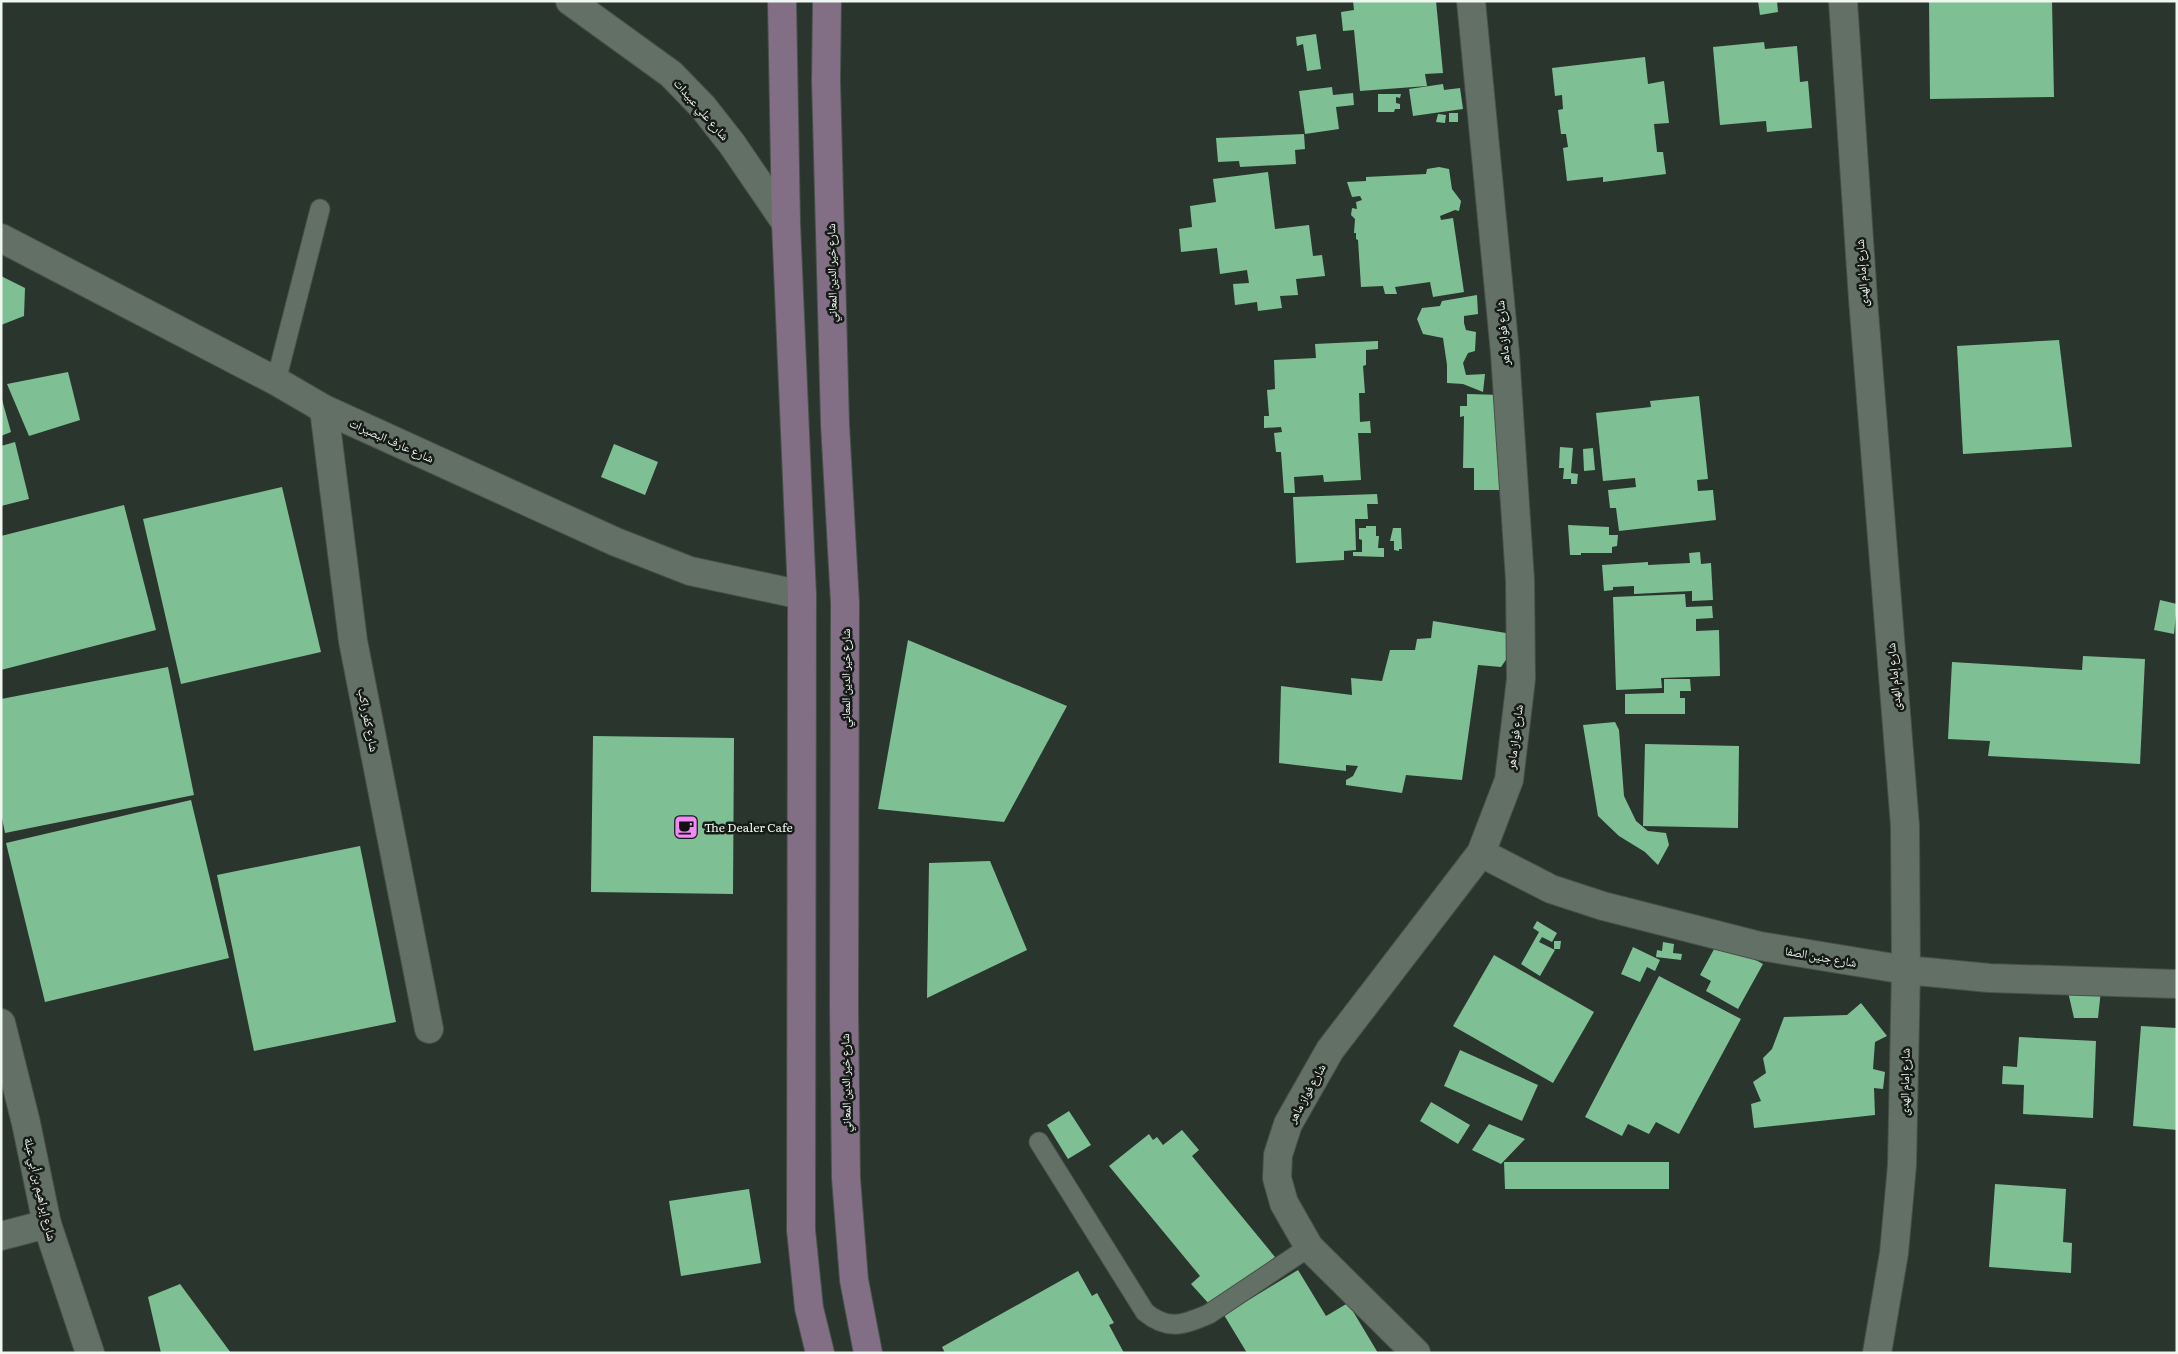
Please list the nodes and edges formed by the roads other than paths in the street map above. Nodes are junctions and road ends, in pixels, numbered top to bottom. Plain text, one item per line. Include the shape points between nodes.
1 (570, 1) edge
2 (782, 1) edge
3 (827, 1) edge
4 (1471, 1) edge
5 (1843, 1) edge
6 (320, 209) dead end
7 (786, 223) junction
8 (1, 238) edge
9 (276, 381) junction
10 (324, 409) junction
11 (802, 595) junction
12 (1482, 853) junction
13 (1906, 970) junction
14 (2177, 984) edge
15 (1, 1023) edge
16 (429, 1029) dead end
17 (1039, 1142) dead end
18 (47, 1224) junction
19 (1, 1236) edge
20 (1309, 1247) junction
21 (90, 1353) edge
22 (820, 1353) edge
23 (868, 1353) edge
24 (1416, 1353) edge
25 (1878, 1353) edge

1 - 7 street, شارع علي عبيدات via 671,74 732,144
2 - 7 street
3 - 23 street, شارع خير الدين المعاني via 835,424 845,604 846,1178 854,1280
4 - 12 street, شارع فواز ماهر via 1505,363 1520,580 1521,679 1509,780
5 - 13 street, شارع إمام الهدى via 1905,826
6 - 9 lane
7 - 11 street
8 - 9 street, شارع عارف البصيرات
9 - 10 street, شارع عارف البصيرات
10 - 11 street, شارع عارف البصيرات via 616,542 690,570
10 - 16 street, شارع كفر راكب via 353,641
11 - 22 street via 801,1230 809,1308
12 - 13 street, شارع جنين الصفا via 1551,889 1603,906 1760,946
12 - 20 street, شارع فواز ماهر via 1330,1050 1288,1124 1278,1155 1277,1178 1284,1203
13 - 14 street, شارع جنين الصفا via 1989,978
13 - 25 street, شارع إمام الهدى via 1902,1166 1894,1253
15 - 18 street, شارع إبراهيم بن أبي عبلة
17 - 20 lane via 1145,1312 1157,1322 1168,1325 1194,1321 1209,1314
18 - 19 street
18 - 21 street, شارع إبراهيم بن أبي عبلة
20 - 24 street, شارع فواز ماهر

